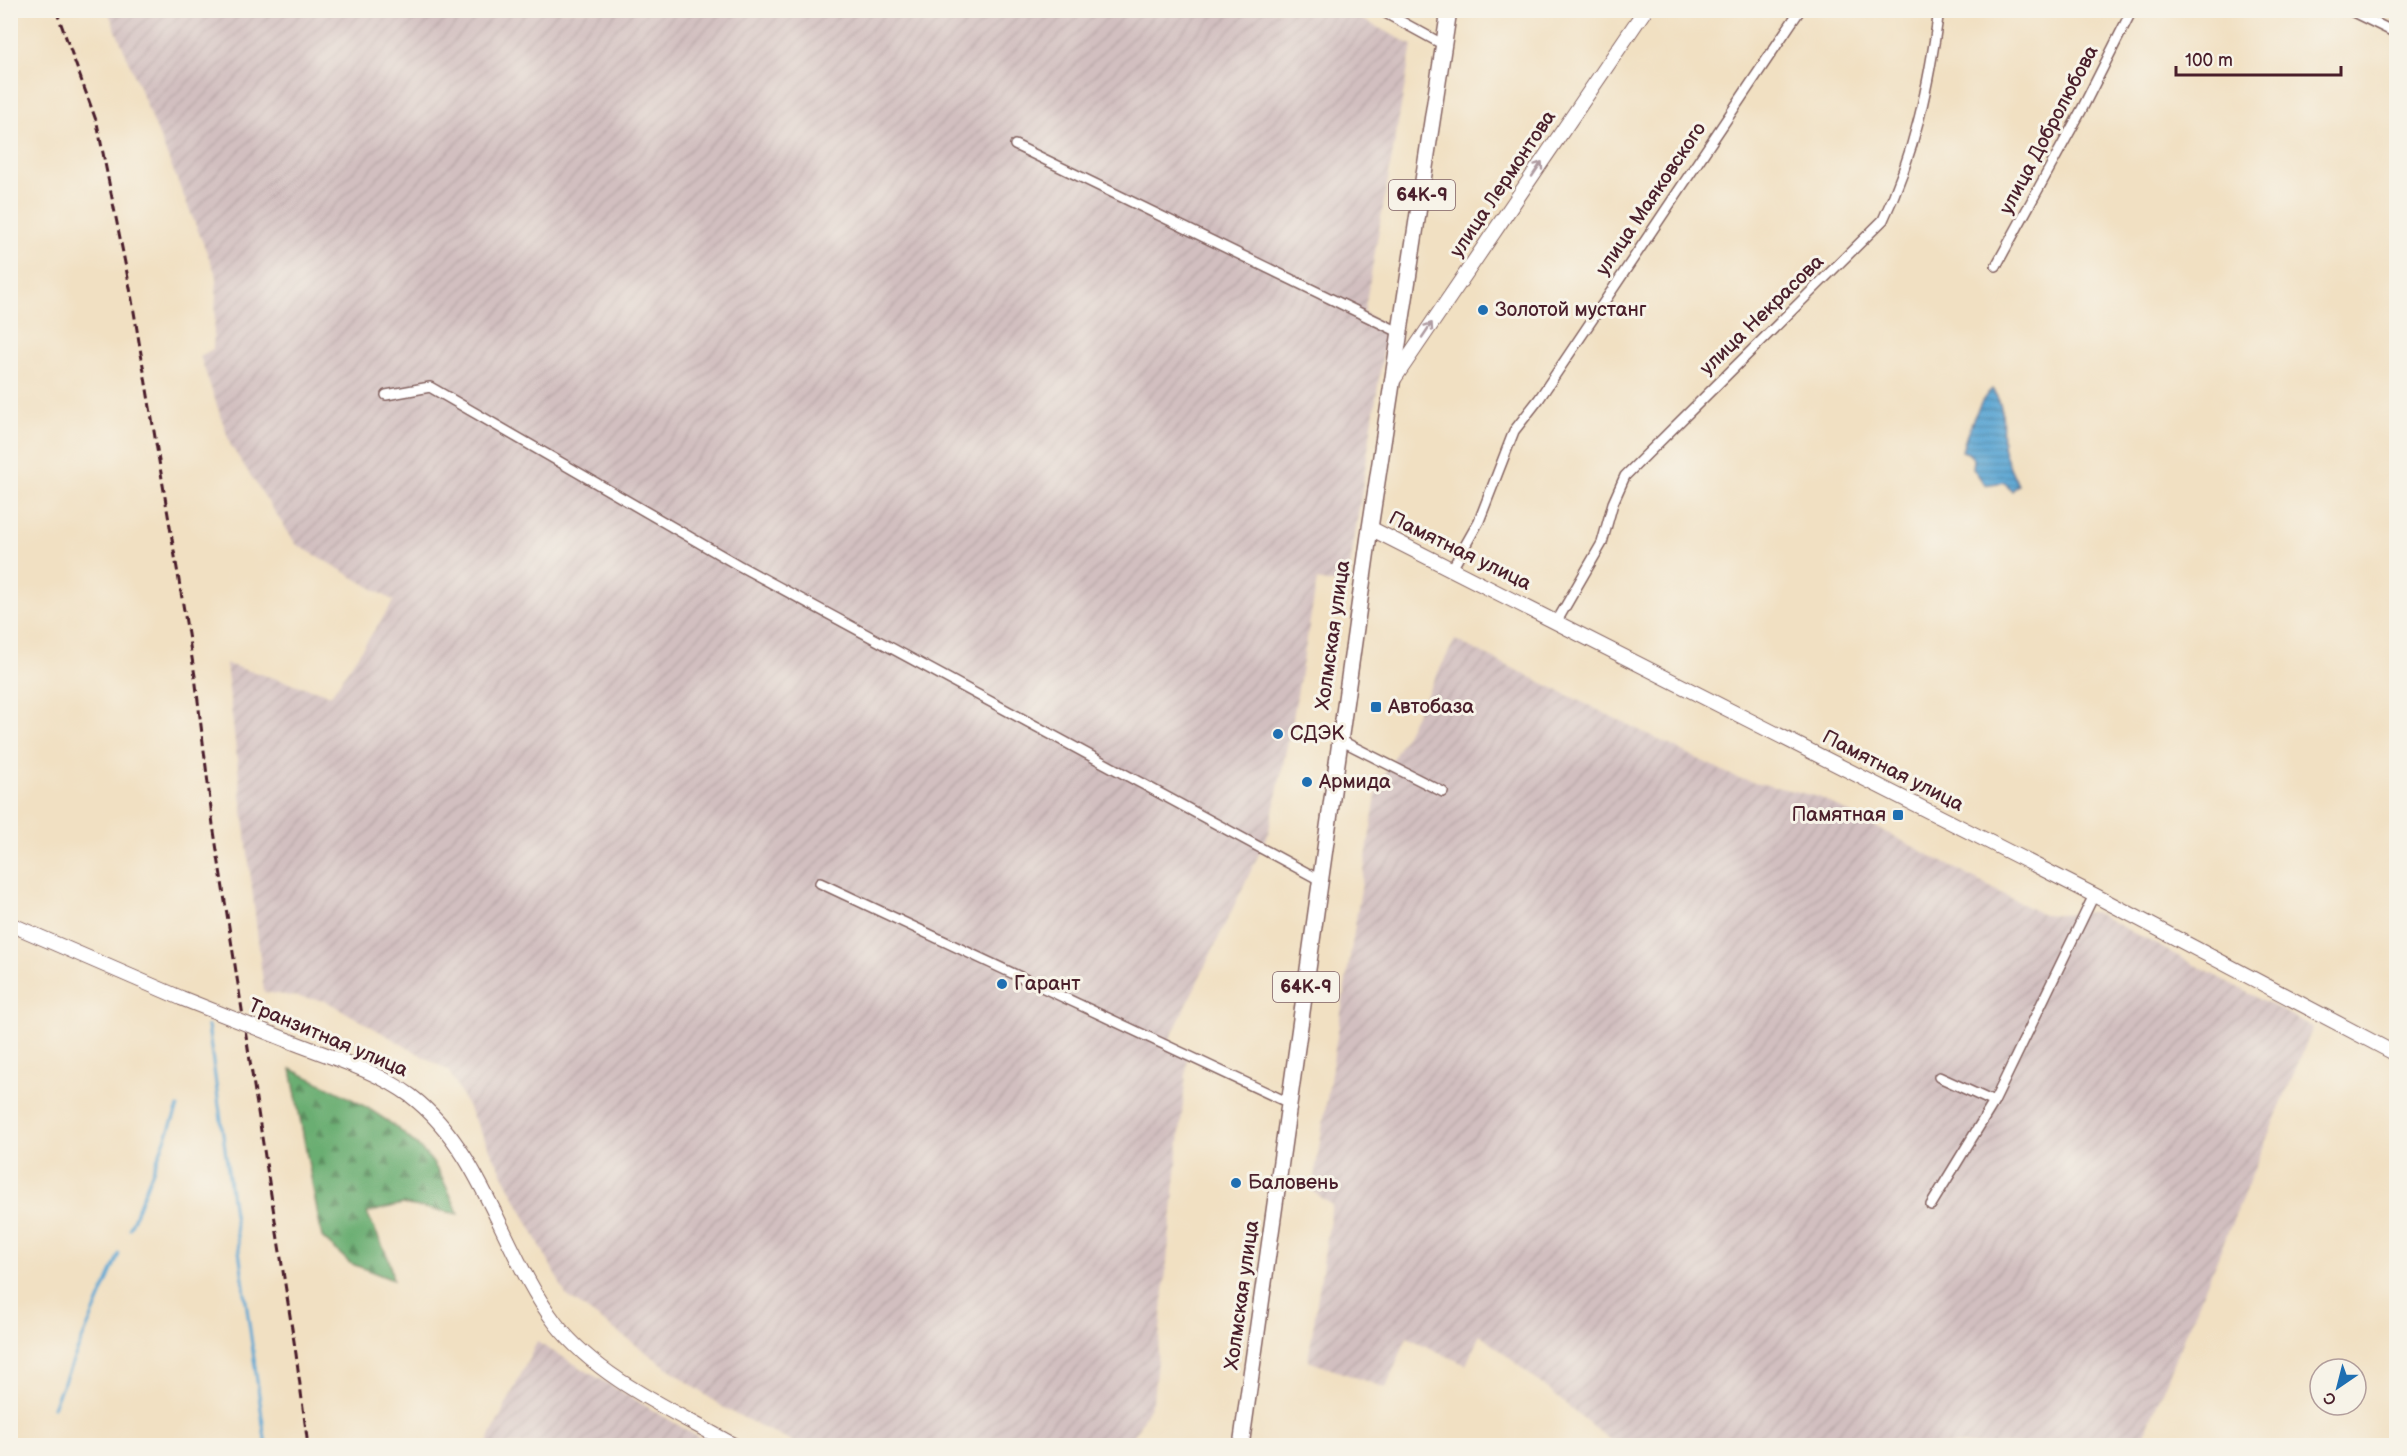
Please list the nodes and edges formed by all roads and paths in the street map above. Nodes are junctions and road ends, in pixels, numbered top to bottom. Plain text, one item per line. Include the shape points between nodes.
1 (1380, 10) edge
2 (1449, 10) edge
3 (1645, 10) edge
4 (1800, 10) edge
5 (1939, 10) edge
6 (2132, 10) edge
7 (2349, 10) edge
8 (2397, 33) edge
9 (1444, 45) junction
10 (1015, 145) dead end
11 (1996, 266) dead end
12 (1401, 333) junction
13 (1394, 379) junction
14 (386, 395) dead end
15 (1370, 528) junction
16 (1452, 569) junction
17 (1557, 621) junction
18 (1340, 740) junction
19 (1443, 792) dead end
20 (1320, 880) junction
21 (820, 883) dead end
22 (2094, 895) junction
23 (10, 924) edge
24 (2397, 1054) edge
25 (1939, 1077) dead end
26 (1994, 1102) junction
27 (1290, 1103) junction
28 (1931, 1206) dead end
29 (735, 1446) edge
30 (1241, 1446) edge

1 - 9 street
2 - 9 main road, Холмская улица / 64К-9
13 -> 3 street, улица Лермонтова
4 - 16 street, улица Маяковского via 1514,431 1479,522
5 - 17 street, улица Некрасова via 1929,85 1903,179 1883,220 1625,476 1602,543
6 - 11 street, улица Добролюбова
7 - 8 street
9 - 12 main road, Холмская улица / 64К-9
10 - 12 street
12 - 13 main road, Холмская улица / 64К-9
13 - 15 main road, Холмская улица / 64К-9
14 - 20 street via 430,387 748,571
15 - 16 street, Памятная улица
15 - 18 main road, Холмская улица / 64К-9
16 - 17 street, Памятная улица
17 - 22 street, Памятная улица
18 - 19 street
18 - 20 main road, Холмская улица / 64К-9
20 - 27 main road, Холмская улица / 64К-9
21 - 27 street
22 - 24 street, Памятная улица
22 - 26 street
23 - 29 street, Транзитная улица, bridge via 373,1076 409,1095 435,1118 462,1153 532,1287 557,1325 602,1367
25 - 26 street
26 - 28 street
27 - 30 main road, Холмская улица / 64К-9

